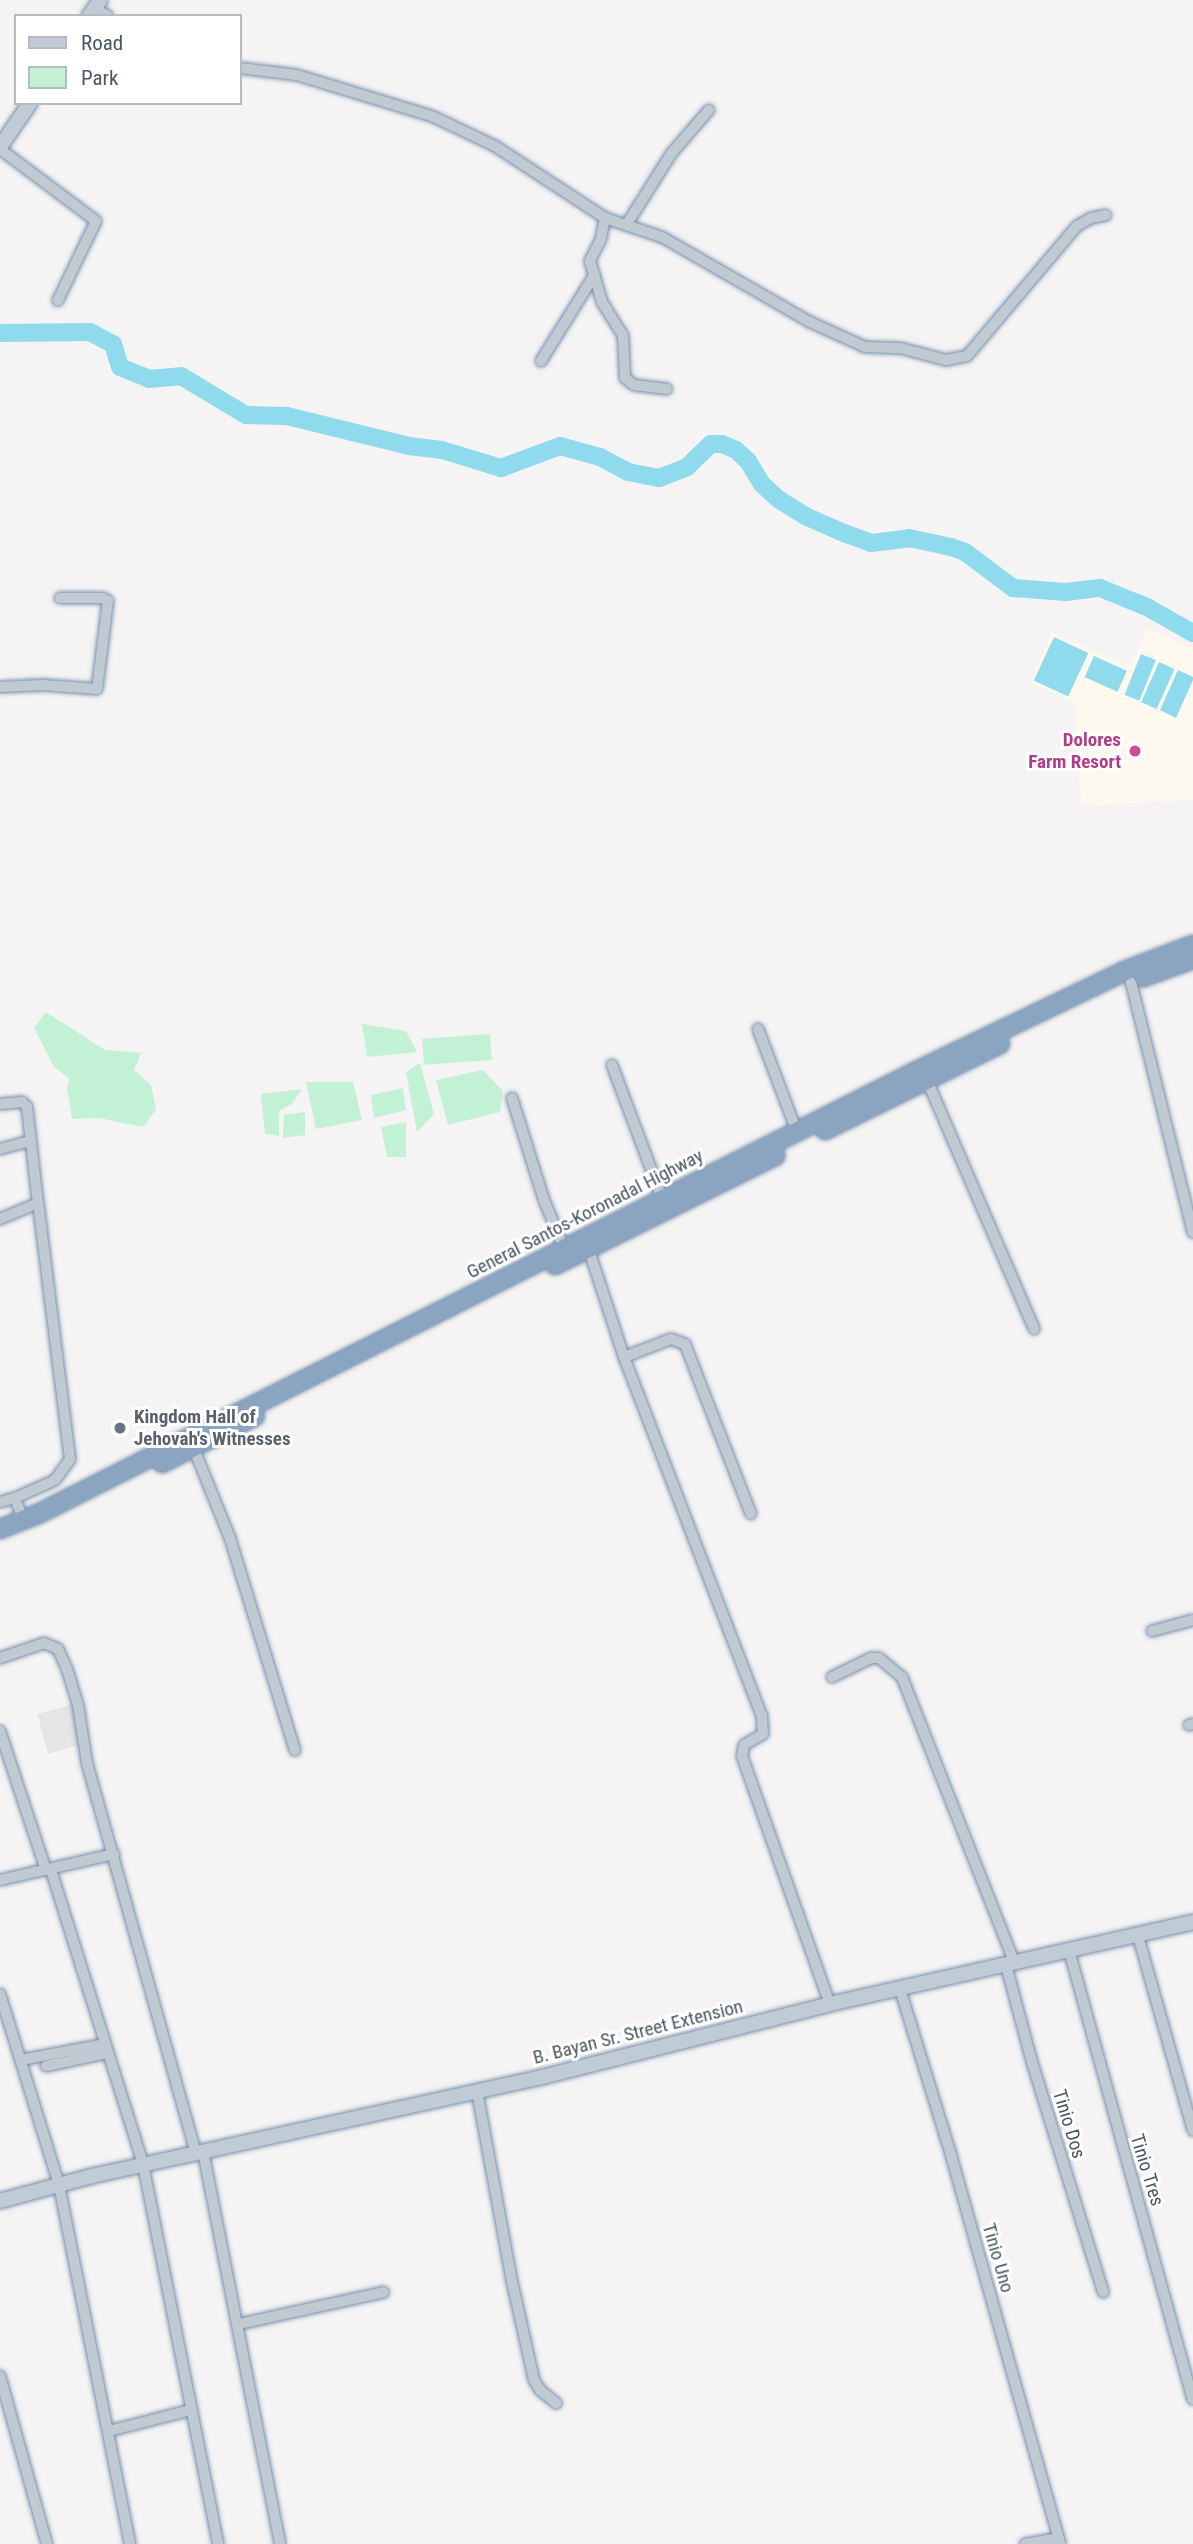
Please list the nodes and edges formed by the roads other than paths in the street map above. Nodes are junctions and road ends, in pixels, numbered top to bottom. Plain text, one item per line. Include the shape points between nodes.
1 (242, 68) edge
2 (29, 105) edge
3 (709, 110) dead end
4 (0, 148) edge
5 (1106, 215) dead end
6 (605, 218) junction
7 (627, 224) junction
8 (595, 274) junction
9 (58, 300) dead end
10 (541, 362) dead end
11 (667, 389) dead end
12 (60, 598) dead end
13 (0, 687) edge
14 (1193, 945) edge
15 (1193, 959) edge
16 (1131, 982) junction
17 (1070, 1004) junction
18 (758, 1029) dead end
19 (612, 1065) dead end
20 (927, 1080) junction
21 (512, 1098) dead end
22 (0, 1104) edge
23 (797, 1132) junction
24 (30, 1141) junction
25 (0, 1149) edge
26 (662, 1198) junction
27 (38, 1203) junction
28 (0, 1219) edge
29 (1193, 1232) edge
30 (585, 1243) junction
31 (566, 1253) junction
32 (1034, 1329) dead end
33 (624, 1357) junction
34 (194, 1449) junction
35 (15, 1498) junction
36 (0, 1502) edge
37 (751, 1514) dead end
38 (23, 1519) junction
39 (0, 1529) edge
40 (0, 1539) edge
41 (1193, 1620) edge
42 (1152, 1631) dead end
43 (0, 1658) edge
44 (832, 1676) dead end
45 (0, 1731) edge
46 (295, 1750) dead end
47 (114, 1854) junction
48 (48, 1870) junction
49 (0, 1880) edge
50 (1193, 1923) edge
51 (1138, 1936) junction
52 (1069, 1950) junction
53 (1011, 1964) junction
54 (900, 1989) junction
55 (0, 1994) edge
56 (830, 2004) junction
57 (106, 2048) junction
58 (21, 2060) junction
59 (46, 2066) dead end
60 (477, 2091) junction
61 (1193, 2130) edge
62 (199, 2152) junction
63 (143, 2164) junction
64 (59, 2185) junction
65 (0, 2201) edge
66 (384, 2292) dead end
67 (1103, 2292) dead end
68 (239, 2324) junction
69 (0, 2375) edge
70 (1193, 2399) edge
71 (556, 2403) dead end
72 (191, 2410) junction
73 (108, 2431) junction
74 (1059, 2541) edge
75 (47, 2544) edge
76 (130, 2544) edge
77 (218, 2544) edge
78 (280, 2544) edge
79 (1025, 2544) edge

1 - 6 street via 298,75 434,117 495,146
2 - 4 street
3 - 7 street via 671,154
4 - 9 street via 96,221
5 - 7 street via 1077,226 972,351 954,360 900,348 858,346 662,237
6 - 7 street
6 - 8 street via 591,258
8 - 10 street
8 - 11 street via 602,302 623,335 625,378 634,385
12 - 13 street via 108,601 97,690
14 - 17 highway, General Santos-Koronadal Highway via 1125,971
15 - 16 highway, General Santos-Koronadal Highway
16 - 17 highway, General Santos-Koronadal Highway
16 - 29 street
17 - 20 highway, General Santos-Koronadal Highway
17 - 23 highway, General Santos-Koronadal Highway
18 - 23 street
19 - 26 street
20 - 30 highway, General Santos-Koronadal Highway
20 - 32 street
21 - 31 street
22 - 24 street via 26,1104
23 - 26 highway, General Santos-Koronadal Highway
24 - 25 street
24 - 27 street
26 - 30 highway, General Santos-Koronadal Highway
27 - 28 street
27 - 35 street via 70,1459 55,1480
30 - 31 highway, General Santos-Koronadal Highway
30 - 33 street
31 - 34 highway, General Santos-Koronadal Highway
31 - 38 highway, General Santos-Koronadal Highway
33 - 37 street via 671,1339 685,1344
33 - 56 street via 762,1716 763,1734 744,1745 742,1756
34 - 40 highway, General Santos-Koronadal Highway
34 - 46 street via 230,1538
35 - 36 street
35 - 38 street
38 - 39 highway, General Santos-Koronadal Highway
41 - 42 street
43 - 47 street via 44,1643 58,1649 78,1705 87,1763
44 - 53 street, Tinio Dos via 878,1658 902,1677
45 - 48 street
47 - 48 street
47 - 62 street
48 - 49 street
48 - 57 street
50 - 51 street, B. Bayan Sr. Street Extension
51 - 52 street, B. Bayan Sr. Street Extension
51 - 61 street
52 - 53 street, B. Bayan Sr. Street Extension
52 - 70 street, Tinio Tres
53 - 54 street, B. Bayan Sr. Street Extension
53 - 67 street, Tinio Dos via 1032,2062
54 - 56 street, B. Bayan Sr. Street Extension
54 - 74 street, Tinio Uno
55 - 58 street
56 - 60 street, B. Bayan Sr. Street Extension
57 - 58 street
57 - 59 street
57 - 63 street
58 - 64 street
60 - 62 street, B. Bayan Sr. Street Extension
60 - 71 street via 534,2380
62 - 63 street, B. Bayan Sr. Street Extension
62 - 68 street
63 - 64 street, B. Bayan Sr. Street Extension
63 - 72 street
64 - 65 street, B. Bayan Sr. Street Extension
64 - 73 street
66 - 68 street
68 - 78 street
69 - 75 street
72 - 73 street
72 - 77 street
73 - 76 street
74 - 79 street

